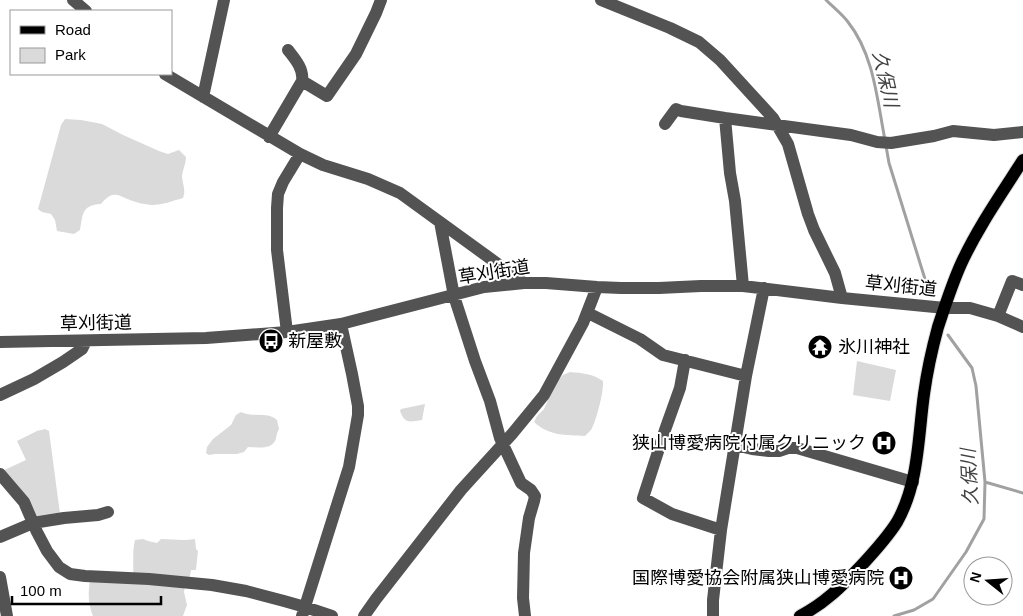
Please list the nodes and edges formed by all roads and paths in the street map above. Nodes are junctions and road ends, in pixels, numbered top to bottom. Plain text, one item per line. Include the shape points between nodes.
1 (73, 0) edge
2 (224, 0) edge
3 (381, 0) edge
4 (601, 0) edge
5 (639, 0) edge
6 (85, 10) edge
7 (637, 14) junction
8 (288, 50) dead end
9 (167, 75) edge
10 (302, 81) junction
11 (203, 97) junction
12 (725, 118) junction
13 (665, 124) dead end
14 (778, 126) junction
15 (1023, 132) edge
16 (269, 137) junction
17 (300, 154) junction
18 (1023, 160) edge
19 (440, 222) junction
20 (524, 283) junction
21 (1023, 285) edge
22 (743, 286) junction
23 (597, 287) junction
24 (764, 288) junction
25 (454, 296) junction
26 (842, 298) junction
27 (944, 308) junction
28 (588, 313) junction
29 (998, 316) junction
30 (341, 324) junction
31 (1023, 327) edge
32 (287, 332) junction
33 (86, 341) junction
34 (0, 342) edge
35 (685, 360) junction
36 (746, 376) junction
37 (0, 395) edge
38 (503, 444) junction
39 (735, 445) junction
40 (0, 474) edge
41 (913, 482) junction
42 (108, 512) dead end
43 (33, 523) junction
44 (721, 530) junction
45 (0, 537) edge
46 (0, 577) edge
47 (304, 611) edge
48 (7, 616) edge
49 (332, 616) edge
50 (364, 616) edge
51 (525, 616) edge
52 (713, 616) edge
53 (800, 616) edge

1 - 6 street
2 - 11 street
3 - 10 street via 356,54 327,96
4 - 7 street
5 - 7 street
7 - 14 street via 699,42 720,60
8 - 10 street via 298,62
9 - 11 street
10 - 16 street
11 - 16 street
12 - 13 street via 676,109
12 - 14 street
12 - 22 street
14 - 15 street via 891,143 953,131 994,135
14 - 26 street via 788,144 811,222 835,273
16 - 17 street
17 - 19 street via 400,193
17 - 32 street via 278,194 277,250
18 - 27 main road via 961,264
19 - 20 street
19 - 25 street
20 - 23 street, 草刈街道
20 - 25 street, 草刈街道 via 484,287
21 - 29 street via 1012,281
22 - 23 street, 草刈街道
22 - 24 street, 草刈街道
23 - 28 street
24 - 26 street, 草刈街道
24 - 36 street
25 - 30 street, 草刈街道
25 - 38 street
26 - 27 street, 草刈街道
27 - 29 street, 草刈街道 via 970,308
27 - 41 main road via 928,370
28 - 35 street via 640,339 663,355
28 - 38 street via 544,395
29 - 31 street, 草刈街道
30 - 32 street, 草刈街道
30 - 47 street via 358,415 349,467
32 - 33 street, 草刈街道
33 - 34 street, 草刈街道
33 - 37 street via 82,349 63,362
35 - 36 street
35 - 44 street via 680,388 643,498 672,514
36 - 39 street
38 - 50 street via 461,490
38 - 51 street via 521,484 535,496 524,553
39 - 41 street via 769,451 797,448
39 - 44 street
40 - 43 street via 24,502
41 - 53 main road via 888,536 842,586
42 - 43 street
43 - 45 street
43 - 47 street via 59,568 70,574 212,584 246,591
44 - 52 street
46 - 48 street
47 - 49 street

